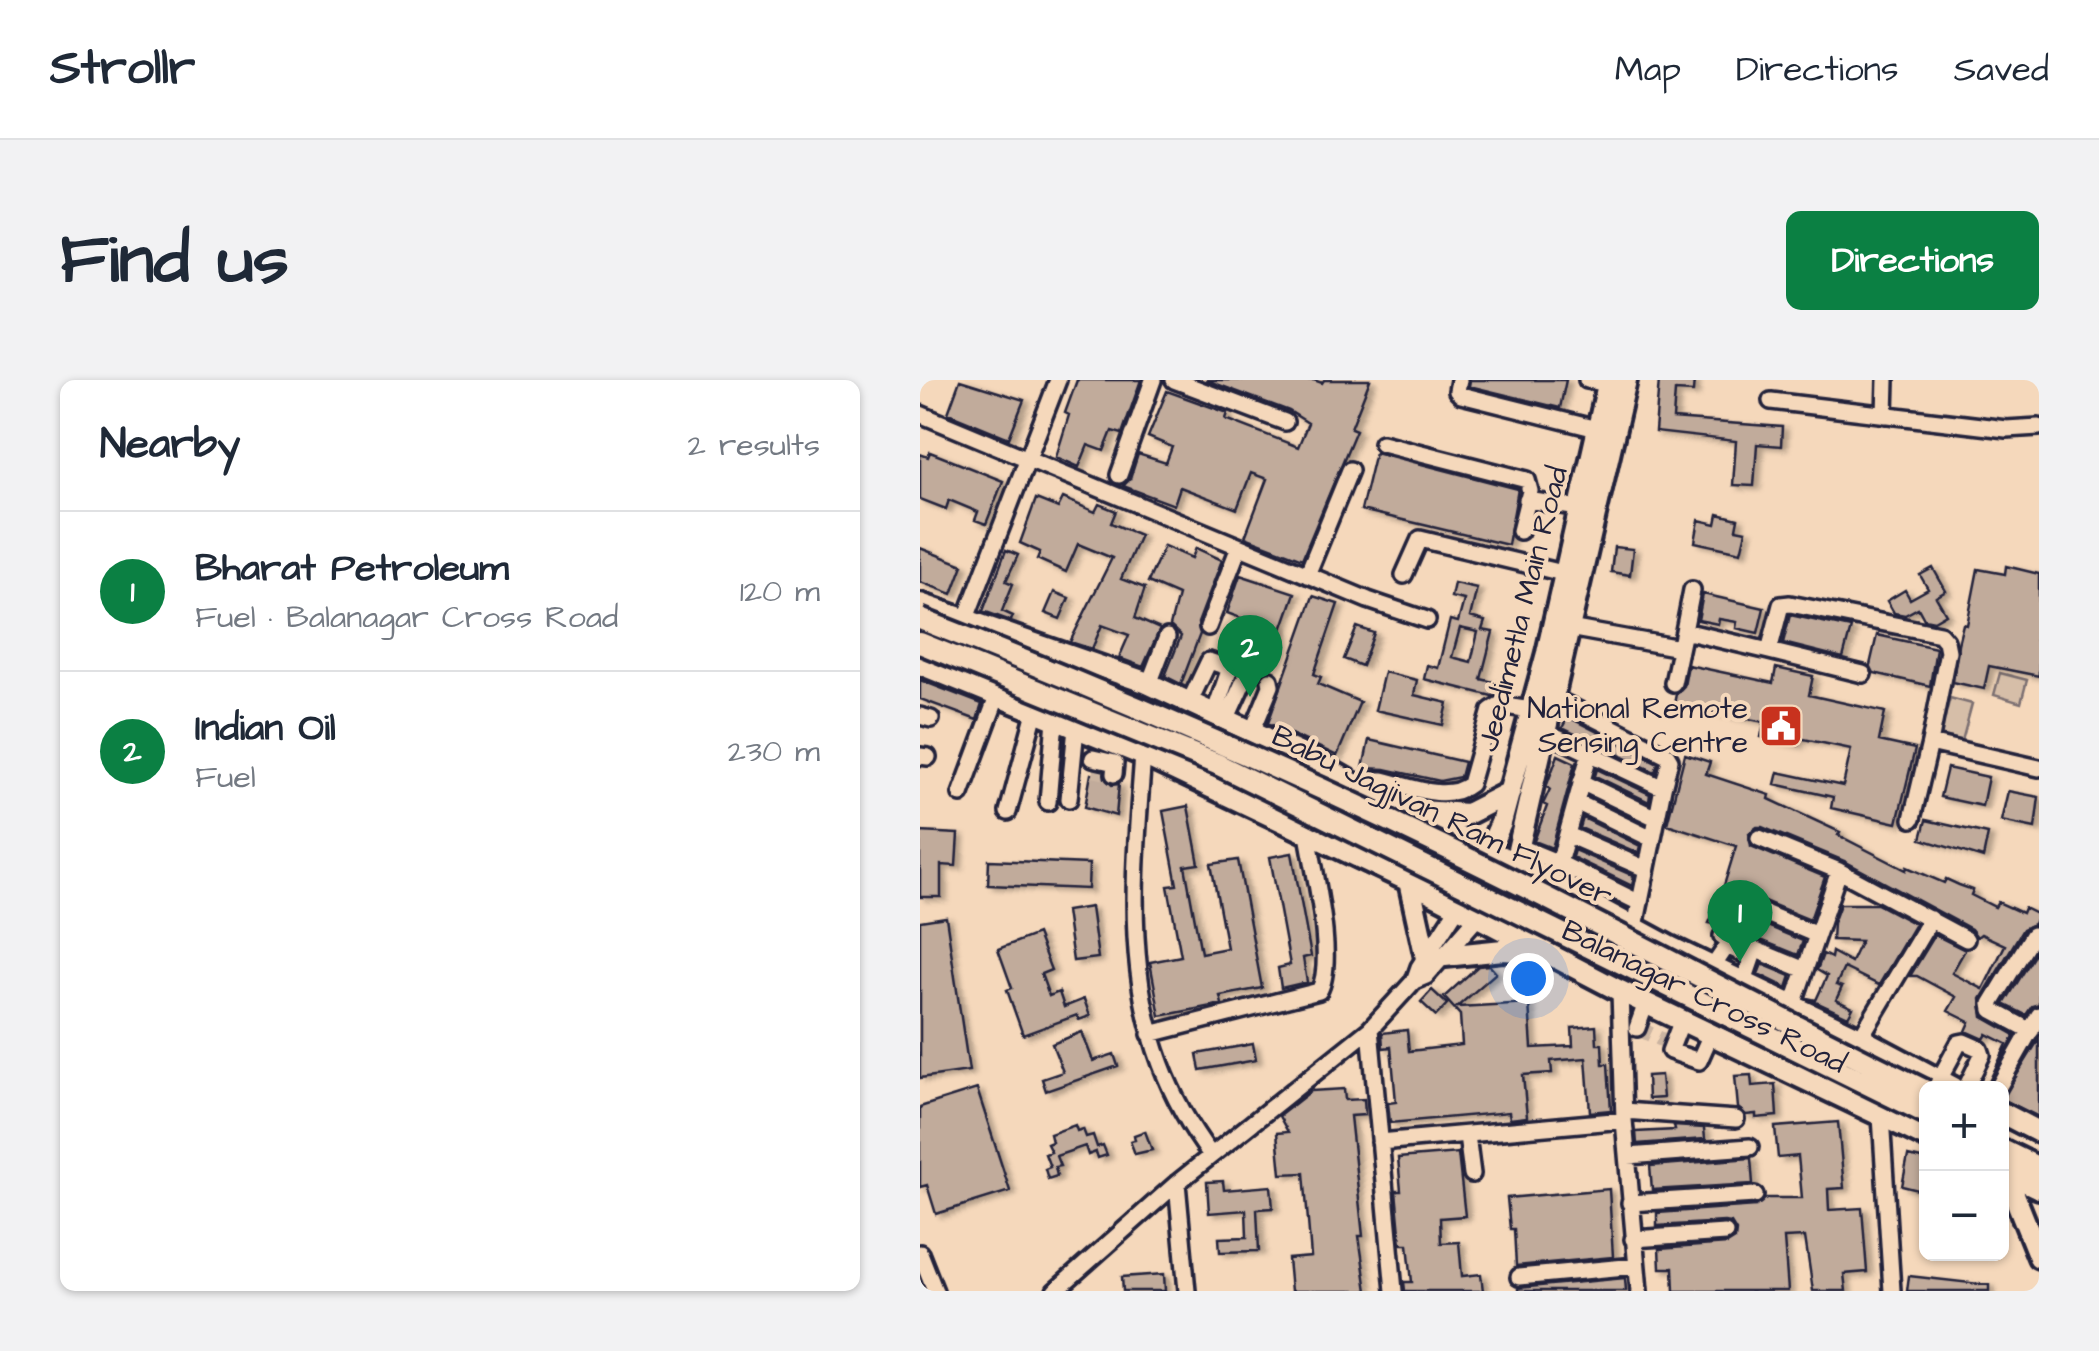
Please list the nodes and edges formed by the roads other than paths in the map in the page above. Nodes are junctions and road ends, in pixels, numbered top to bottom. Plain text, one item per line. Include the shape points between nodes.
1 (1058, 380) edge
2 (1153, 380) edge
3 (1174, 380) edge
4 (1459, 380) edge
5 (1886, 380) edge
6 (1611, 381) edge
7 (1771, 401) dead end
8 (920, 414) edge
9 (1885, 415) junction
10 (1284, 422) dead end
11 (2039, 427) edge
12 (1597, 429) junction
13 (1382, 443) dead end
14 (1027, 460) junction
15 (1350, 470) dead end
16 (1119, 475) dead end
17 (1527, 500) junction
18 (1578, 508) junction
19 (1520, 530) dead end
20 (1239, 547) junction
21 (1563, 573) junction
22 (1307, 574) junction
23 (1404, 575) dead end
24 (1692, 590) dead end
25 (920, 604) edge
26 (966, 615) junction
27 (920, 619) edge
28 (1427, 620) dead end
29 (1208, 626) dead end
30 (1569, 628) junction
31 (1684, 631) junction
32 (1168, 636) dead end
33 (920, 643) edge
34 (1680, 648) junction
35 (1769, 651) junction
36 (920, 664) edge
37 (1254, 672) dead end
38 (1863, 674) dead end
39 (1270, 680) dead end
40 (1147, 683) junction
41 (1673, 683) dead end
42 (997, 697) junction
43 (1552, 697) junction
44 (1189, 703) junction
45 (1531, 710) junction
46 (1045, 716) junction
47 (1220, 717) junction
48 (1076, 728) junction
49 (1249, 730) junction
50 (1545, 732) junction
51 (1930, 743) junction
52 (1590, 752) junction
53 (1094, 755) junction
54 (1143, 755) junction
55 (1307, 757) junction
56 (2039, 768) edge
57 (1114, 774) tunnel mouth
58 (1581, 782) junction
59 (1213, 788) junction
60 (1663, 788) junction
61 (1364, 790) junction
62 (1508, 793) junction
63 (960, 794) dead end
64 (1069, 800) dead end
65 (1048, 802) dead end
66 (1578, 803) junction
67 (1394, 807) junction
68 (1008, 812) dead end
69 (1269, 815) junction
70 (1656, 818) junction
71 (1912, 819) dead end
72 (1308, 834) junction
73 (1568, 835) junction
74 (1759, 838) dead end
75 (1652, 839) junction
76 (1489, 850) junction
77 (1518, 855) junction
78 (1559, 863) junction
79 (1646, 869) junction
80 (1839, 871) junction
81 (1409, 882) junction
82 (1731, 900) dead end
83 (1640, 903) junction
84 (1467, 912) junction
85 (1931, 919) junction
86 (1635, 927) junction
87 (2033, 934) dead end
88 (1817, 935) junction
89 (1722, 936) dead end
90 (1966, 939) dead end
91 (1545, 952) junction
92 (1436, 957) junction
93 (1805, 970) junction
94 (1620, 990) junction
95 (1646, 1003) junction
96 (1792, 1008) junction
97 (2039, 1015) edge
98 (1680, 1019) junction
99 (1636, 1028) dead end
100 (1370, 1029) junction
101 (2031, 1030) junction
102 (1150, 1034) junction
103 (1712, 1034) junction
104 (1860, 1038) junction
105 (1667, 1042) dead end
106 (1926, 1081) edge
107 (1930, 1081) edge
108 (1943, 1081) edge
109 (1969, 1081) edge
110 (2002, 1081) edge
111 (1826, 1090) junction
112 (1919, 1110) edge
113 (1624, 1115) junction
114 (1882, 1116) junction
115 (2009, 1117) edge
116 (1736, 1119) dead end
117 (2009, 1128) edge
118 (1919, 1133) edge
119 (2038, 1134) edge
120 (1468, 1135) junction
121 (1380, 1142) junction
122 (1750, 1148) dead end
123 (2009, 1153) edge
124 (1211, 1154) junction
125 (1628, 1156) junction
126 (2039, 1168) edge
127 (1472, 1174) dead end
128 (2009, 1174) edge
129 (1177, 1183) junction
130 (2009, 1185) edge
131 (2039, 1188) edge
132 (1755, 1195) dead end
133 (1630, 1203) junction
134 (1724, 1233) dead end
135 (1633, 1239) junction
136 (920, 1253) edge
137 (2039, 1257) edge
138 (1636, 1266) junction
139 (1519, 1277) dead end
140 (936, 1291) edge
141 (1055, 1291) edge
142 (1187, 1291) edge
143 (1394, 1291) edge
144 (1639, 1291) edge
145 (1892, 1291) edge

1 - 14 street
2 - 16 street
3 - 10 street
4 - 12 street via 1461,395
5 - 9 street
6 - 12 main road, Jeedimetla Main Road
6 - 30 main road, Jeedimetla Main Road
7 - 9 street
8 - 14 street
9 - 11 street
12 - 18 main road, Jeedimetla Main Road
13 - 17 street via 1527,480
14 - 20 street
14 - 26 street
15 - 22 street
17 - 18 street
17 - 19 street
18 - 21 main road, Jeedimetla Main Road
20 - 22 street
20 - 29 street
21 - 23 street via 1420,539
21 - 45 main road, Jeedimetla Main Road
22 - 28 street
24 - 31 street
25 - 26 main road, Balanagar Cross Road
26 - 40 main road, Balanagar Cross Road
27 - 106 main road, Babu Jagjivan Ram Flyover, bridge via 1228,746 1502,875 1778,1019
30 - 34 street
30 - 43 main road, Jeedimetla Main Road
31 - 34 street
31 - 35 street
32 - 40 street
33 - 112 main road, Babu Jagjivan Ram Flyover, bridge via 1218,764
34 - 41 street
35 - 38 street
35 - 51 street via 1781,605 1790,604 1940,634 1948,651
36 - 42 main road, Balanagar Cross Road
37 - 47 street
39 - 49 street
40 - 44 main road, Balanagar Cross Road
42 - 46 main road, Balanagar Cross Road
42 - 63 street
43 - 50 main road, Jeedimetla Main Road
43 - 60 street via 1667,755
44 - 47 main road, Balanagar Cross Road
44 - 47 street via 1209,662 1230,668
45 - 61 street via 1492,710 1465,789 1443,793 1376,780
45 - 62 main road, Jeedimetla Main Road
46 - 48 main road, Balanagar Cross Road
46 - 65 street
46 - 68 street
47 - 49 main road, Balanagar Cross Road
48 - 53 main road, Balanagar Cross Road
48 - 64 street
49 - 55 main road, Balanagar Cross Road
49 - 59 main road via 1239,763
50 - 52 street
50 - 77 main road, Jeedimetla Main Road
51 - 56 street
51 - 71 street
52 - 58 street
52 - 60 street
53 - 54 main road, Balanagar Cross Road
53 - 57 street via 1115,763
54 - 59 main road, Balanagar Cross Road
54 - 102 street via 1133,884
55 - 61 main road, Balanagar Cross Road
55 - 69 main road via 1278,780
58 - 66 street
58 - 70 street
59 - 69 main road, Balanagar Cross Road
60 - 70 street
61 - 67 main road, Balanagar Cross Road
62 - 67 main road via 1467,814
62 - 76 main road, Jeedimetla Main Road
66 - 73 street
66 - 75 street
67 - 76 main road, Balanagar Cross Road
69 - 72 main road, Balanagar Cross Road
70 - 75 street
72 - 81 main road, Balanagar Cross Road
72 - 102 street via 1327,957 1320,991
73 - 78 street
73 - 79 street
74 - 80 street
75 - 79 street
76 - 77 main road, Balanagar Cross Road
77 - 78 street
77 - 86 main road, Balanagar Cross Road
78 - 83 street
79 - 83 street
80 - 85 street
80 - 88 street
81 - 84 main road, Balanagar Cross Road
81 - 92 main road
82 - 88 street
83 - 86 street
84 - 91 main road, Balanagar Cross Road
84 - 92 street
85 - 90 street
85 - 104 street
86 - 96 main road, Balanagar Cross Road
87 - 101 street via 1991,1004
88 - 93 street
89 - 93 street
91 - 92 main road
91 - 94 main road, Balanagar Cross Road
92 - 100 street
93 - 96 street
94 - 95 main road, Balanagar Cross Road
94 - 113 street
95 - 98 main road, Balanagar Cross Road
95 - 99 street
96 - 104 main road, Balanagar Cross Road
97 - 101 street
98 - 103 main road, Balanagar Cross Road
98 - 103 street via 1670,1051 1699,1061
98 - 105 street
100 - 121 street
100 - 124 street
101 - 110 street
102 - 124 street via 1171,1094
103 - 111 main road, Balanagar Cross Road
104 - 107 main road, Balanagar Cross Road
104 - 111 street
108 - 109 street via 1964,1042 1982,1055
111 - 114 main road, Balanagar Cross Road
113 - 116 street
113 - 120 street
113 - 125 street
114 - 118 main road, Balanagar Cross Road
114 - 145 street
115 - 119 main road
117 - 119 main road
120 - 121 street
120 - 127 street
121 - 143 street
122 - 125 street
123 - 126 main road
124 - 129 street
125 - 133 street
128 - 131 main road
129 - 141 street
129 - 142 street
130 - 137 main road
132 - 133 street
133 - 135 street
134 - 135 street
135 - 138 street
136 - 140 street
138 - 139 street
138 - 144 street

